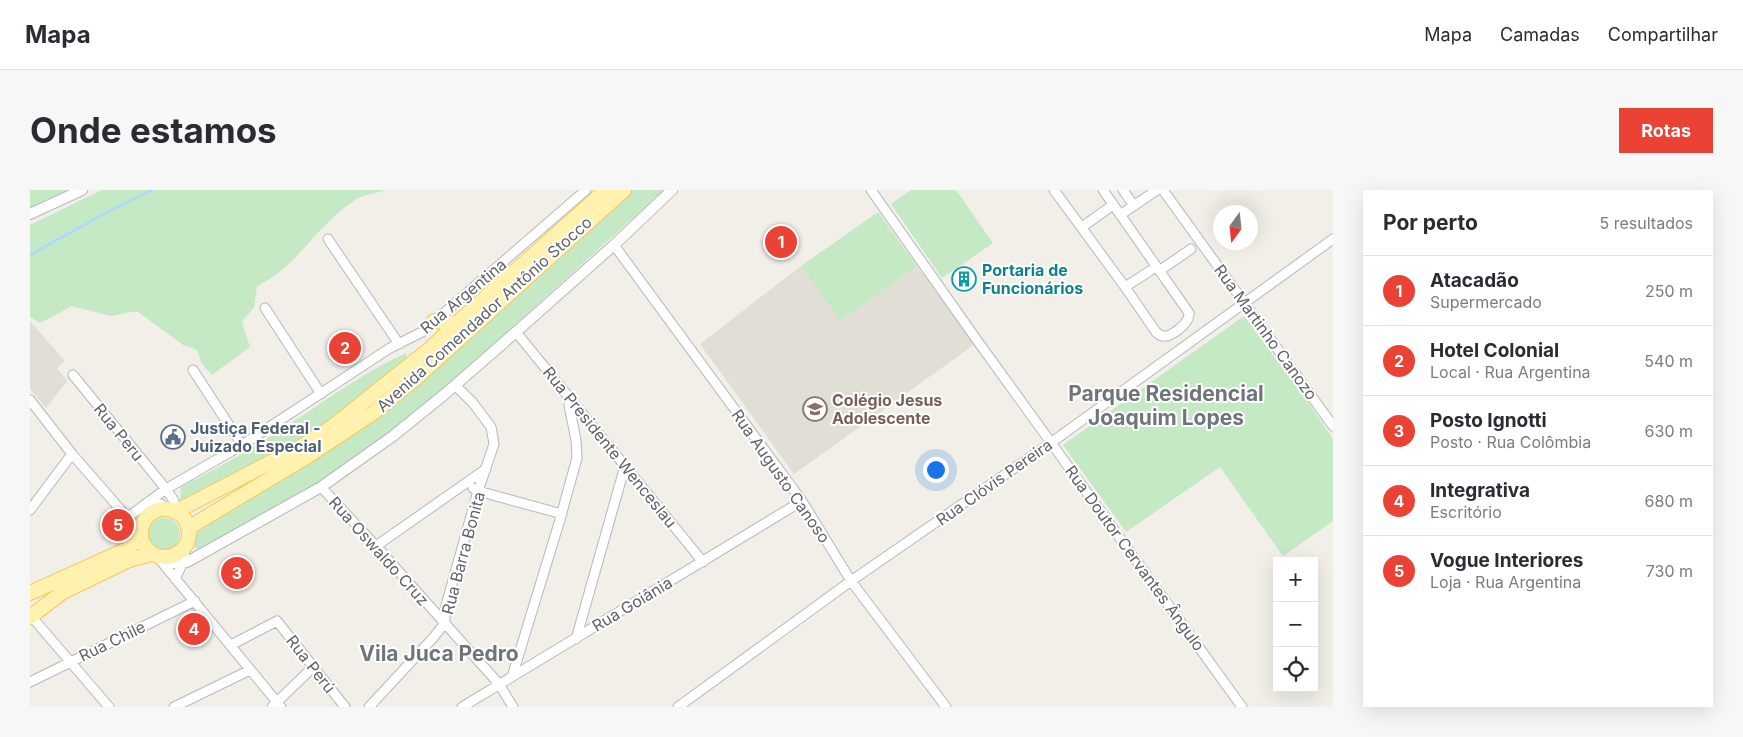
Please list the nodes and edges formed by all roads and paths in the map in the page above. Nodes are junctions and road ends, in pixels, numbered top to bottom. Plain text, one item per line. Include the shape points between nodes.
1 (82, 190) edge
2 (586, 190) edge
3 (606, 190) edge
4 (624, 190) edge
5 (672, 190) edge
6 (871, 190) edge
7 (1054, 190) edge
8 (1119, 190) edge
9 (1123, 190) edge
10 (1156, 190) edge
11 (1163, 190) edge
12 (1108, 197) edge
13 (1134, 206) junction
14 (30, 214) edge
15 (1120, 215) junction
16 (1082, 227) junction
17 (328, 239) dead end
18 (1333, 239) edge
19 (614, 246) junction
20 (1191, 249) dead end
21 (1158, 269) junction
22 (1126, 287) junction
23 (1245, 301) junction
24 (265, 308) dead end
25 (434, 321) junction
26 (457, 323) junction
27 (516, 332) junction
28 (398, 344) junction
29 (193, 370) dead end
30 (72, 375) dead end
31 (455, 385) junction
32 (321, 394) junction
33 (570, 398) junction
34 (30, 400) edge
35 (1333, 426) edge
36 (1052, 442) junction
37 (242, 445) junction
38 (72, 454) junction
39 (625, 466) junction
40 (486, 468) junction
41 (460, 487) junction
42 (321, 488) junction
43 (166, 489) junction
44 (478, 491) junction
45 (148, 502) junction
46 (802, 502) junction
47 (30, 510) edge
48 (172, 511) junction
49 (562, 514) junction
50 (128, 517) junction
51 (188, 528) junction
52 (141, 534) junction
53 (376, 546) junction
54 (184, 547) junction
55 (156, 555) junction
56 (702, 562) junction
57 (182, 564) junction
58 (174, 578) junction
59 (852, 581) junction
60 (30, 593) edge
61 (195, 601) junction
62 (31, 617) edge
63 (445, 623) junction
64 (576, 638) junction
65 (231, 646) junction
66 (71, 661) junction
67 (313, 667) junction
68 (250, 670) junction
69 (512, 677) junction
70 (30, 682) edge
71 (499, 684) junction
72 (276, 705) edge
73 (109, 707) edge
74 (174, 707) edge
75 (345, 707) edge
76 (369, 707) edge
77 (462, 707) edge
78 (513, 707) edge
79 (678, 707) edge
80 (946, 707) edge
81 (1242, 707) edge

1 - 14 street
2 - 25 street, Rua Argentina
3 - 26 main road, Avenida Comendador Antônio Stocco
4 - 51 main road, Avenida Comendador Antônio Stocco via 416,378 373,412 308,456
5 - 19 street
6 - 36 street, Rua Doutor Cervantes Ângulo
7 - 16 street
8 - 12 street
9 - 13 street
10 - 13 street
11 - 23 street, Rua Martinho Canozo
12 - 15 street
12 - 16 street
13 - 15 street
15 - 21 street
16 - 22 street
17 - 28 street
18 - 23 street, Rua Clóvis Pereira
19 - 27 street
19 - 46 street, Rua Augusto Canoso
20 - 21 street
21 - 22 street
21 - 22 street via 1189,313 1186,323 1168,336 1156,332
23 - 35 street, Rua Martinho Canozo
23 - 36 street, Rua Clóvis Pereira
24 - 32 street
25 - 26 main road
25 - 28 street, Rua Argentina via 422,332
26 - 48 main road, Avenida Comendador Antônio Stocco via 332,427 302,446
27 - 31 street
27 - 33 street, Rua Presidente Wenceslau
28 - 32 street, Rua Argentina
29 - 37 street
30 - 43 street, Rua Peru
31 - 40 street, Rua Barra Bonita via 491,428 494,444
31 - 42 street via 393,436
32 - 37 street, Rua Argentina
33 - 39 street, Rua Presidente Wenceslau
33 - 49 street via 576,458
34 - 38 street
36 - 59 street, Rua Clóvis Pereira
36 - 81 street, Rua Doutor Cervantes Ângulo
37 - 43 street, Rua Argentina
38 - 47 street
38 - 50 street
39 - 56 street, Rua Presidente Wenceslau
39 - 64 street
40 - 41 street
40 - 44 street, Rua Barra Bonita
41 - 44 street via 468,485
41 - 53 street
42 - 53 street, Rua Oswaldo Cruz
42 - 57 street
43 - 45 street, Rua Argentina
43 - 48 street, Rua Peru via 174,501
44 - 49 street
44 - 63 street, Rua Barra Bonita via 445,609
45 - 48 street via 161,504
45 - 50 street, Rua Argentina
46 - 56 street, Rua Goiânia
46 - 59 street, Rua Augusto Canoso
48 - 51 main road via 182,516
48 - 52 main road via 156,511 144,522
49 - 69 street
50 - 52 street
51 - 54 main road
52 - 55 main road via 145,546
52 - 60 main road via 126,548
53 - 63 street, Rua Oswaldo Cruz
54 - 55 main road via 172,556
54 - 57 street
55 - 57 street via 168,562
55 - 58 street
55 - 62 main road via 130,560 63,592
56 - 64 street, Rua Goiânia
57 - 58 street
58 - 61 street
59 - 79 street, Rua Clóvis Pereira
59 - 80 street, Rua Augusto Canoso
61 - 65 street
61 - 66 street, Rua Chile
62 - 66 street
63 - 71 street, Rua Oswaldo Cruz
63 - 76 street, Rua Barra Bonita
64 - 69 street, Rua Goiânia
65 - 67 street, Rua Perú via 277,621
65 - 68 street
66 - 70 street, Rua Chile
66 - 73 street
67 - 72 street
67 - 75 street, Rua Perú
68 - 72 street
68 - 74 street
69 - 71 street, Rua Goiânia
71 - 77 street, Rua Goiânia
71 - 78 street, Rua Oswaldo Cruz

